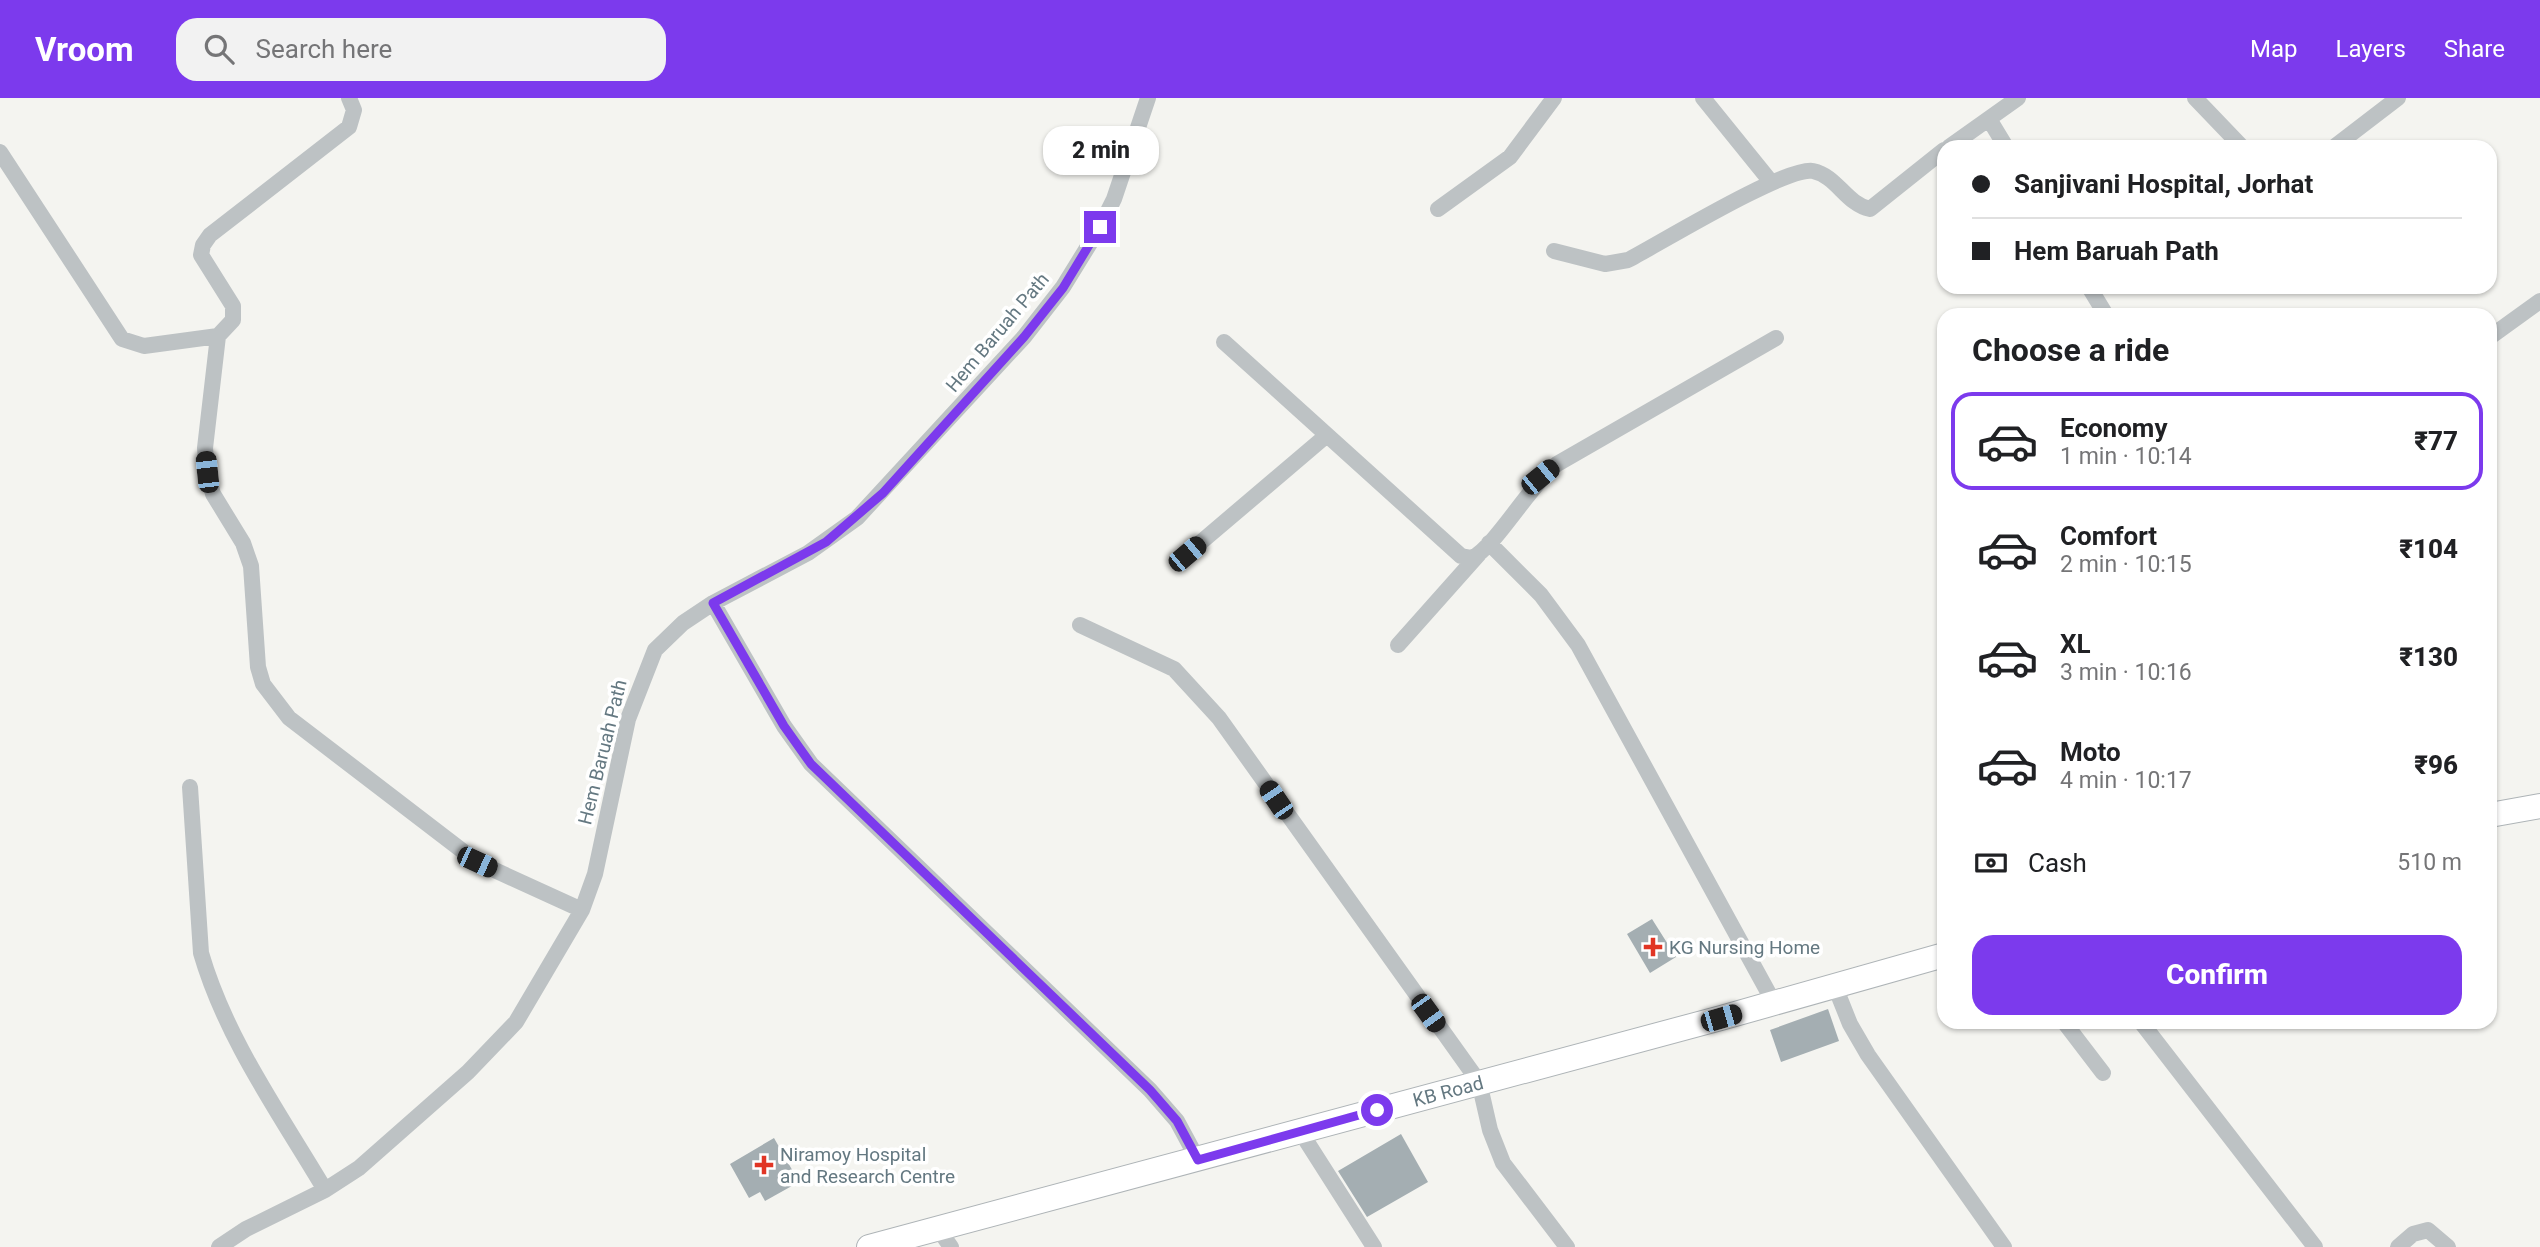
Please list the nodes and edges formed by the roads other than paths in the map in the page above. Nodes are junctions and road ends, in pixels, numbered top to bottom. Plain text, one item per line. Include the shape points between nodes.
1 (349, 98) edge
2 (1149, 98) edge
3 (1554, 98) edge
4 (1703, 98) edge
5 (2018, 98) edge
6 (2195, 98) edge
7 (2398, 98) edge
8 (1989, 119) junction
9 (1959, 140) edge
10 (2002, 140) edge
11 (2235, 140) edge
12 (2343, 140) edge
13 (0, 152) edge
14 (1937, 156) edge
15 (1771, 183) junction
16 (1438, 209) dead end
17 (1553, 251) dead end
18 (2540, 300) edge
19 (2497, 332) edge
20 (218, 336) junction
21 (1776, 338) dead end
22 (1224, 342) dead end
23 (1327, 435) junction
24 (1484, 548) junction
25 (1187, 554) dead end
26 (713, 603) junction
27 (1080, 625) dead end
28 (1398, 645) dead end
29 (190, 787) dead end
30 (2540, 806) edge
31 (2497, 814) edge
32 (582, 910) junction
33 (1937, 957) edge
34 (1834, 984) junction
35 (1774, 1003) junction
36 (2069, 1029) edge
37 (2146, 1029) edge
38 (2104, 1073) dead end
39 (1479, 1082) junction
40 (1300, 1131) junction
41 (1198, 1160) junction
42 (325, 1191) junction
43 (937, 1227) junction
44 (219, 1247) edge
45 (869, 1247) edge
46 (951, 1247) edge
47 (1374, 1247) edge
48 (1567, 1247) edge
49 (2004, 1247) edge
50 (2315, 1247) edge
51 (2398, 1247) edge
52 (2448, 1247) edge

1 - 20 street via 354,110 349,127 203,245 201,255 207,268 233,306 233,320
2 - 26 street, Hem Baruah Path via 1100,227 1063,288 1024,337 857,518 817,548
3 - 16 street via 1510,157
4 - 15 street
5 - 8 street
6 - 11 street
7 - 12 street
8 - 9 street
8 - 10 street
13 - 20 street via 122,339 144,346
14 - 15 street via 1870,209 1855,204 1830,179 1811,170
15 - 17 street via 1628,260 1605,264
18 - 19 street
20 - 32 street via 205,449 207,472 213,494 243,543 251,566 258,667 269,693 289,718 477,862
21 - 24 street via 1557,464 1540,477
22 - 23 street
23 - 24 street via 1461,556 1472,558
23 - 25 street
24 - 28 street
24 - 35 street via 1541,595 1578,645
26 - 32 street, Hem Baruah Path via 668,635 647,665 628,719 595,874
26 - 41 street via 811,764 1156,1096 1177,1121
27 - 39 street via 1174,669 1198,691
29 - 42 street via 201,953 209,978 226,1021
30 - 31 main road
32 - 42 street, Hem Baruah Path via 531,1000 494,1047 407,1128
33 - 34 main road, KB Road
34 - 35 main road, KB Road
34 - 49 street via 1873,1063
35 - 39 main road, KB Road
36 - 38 street
37 - 50 street
39 - 40 main road, KB Road
39 - 48 street via 1503,1163
40 - 41 main road, KB Road
40 - 47 street
41 - 43 main road, KB Road
42 - 44 street, Hem Baruah Path
43 - 45 main road, KB Road
43 - 46 street
51 - 52 street via 2413,1234 2428,1230

